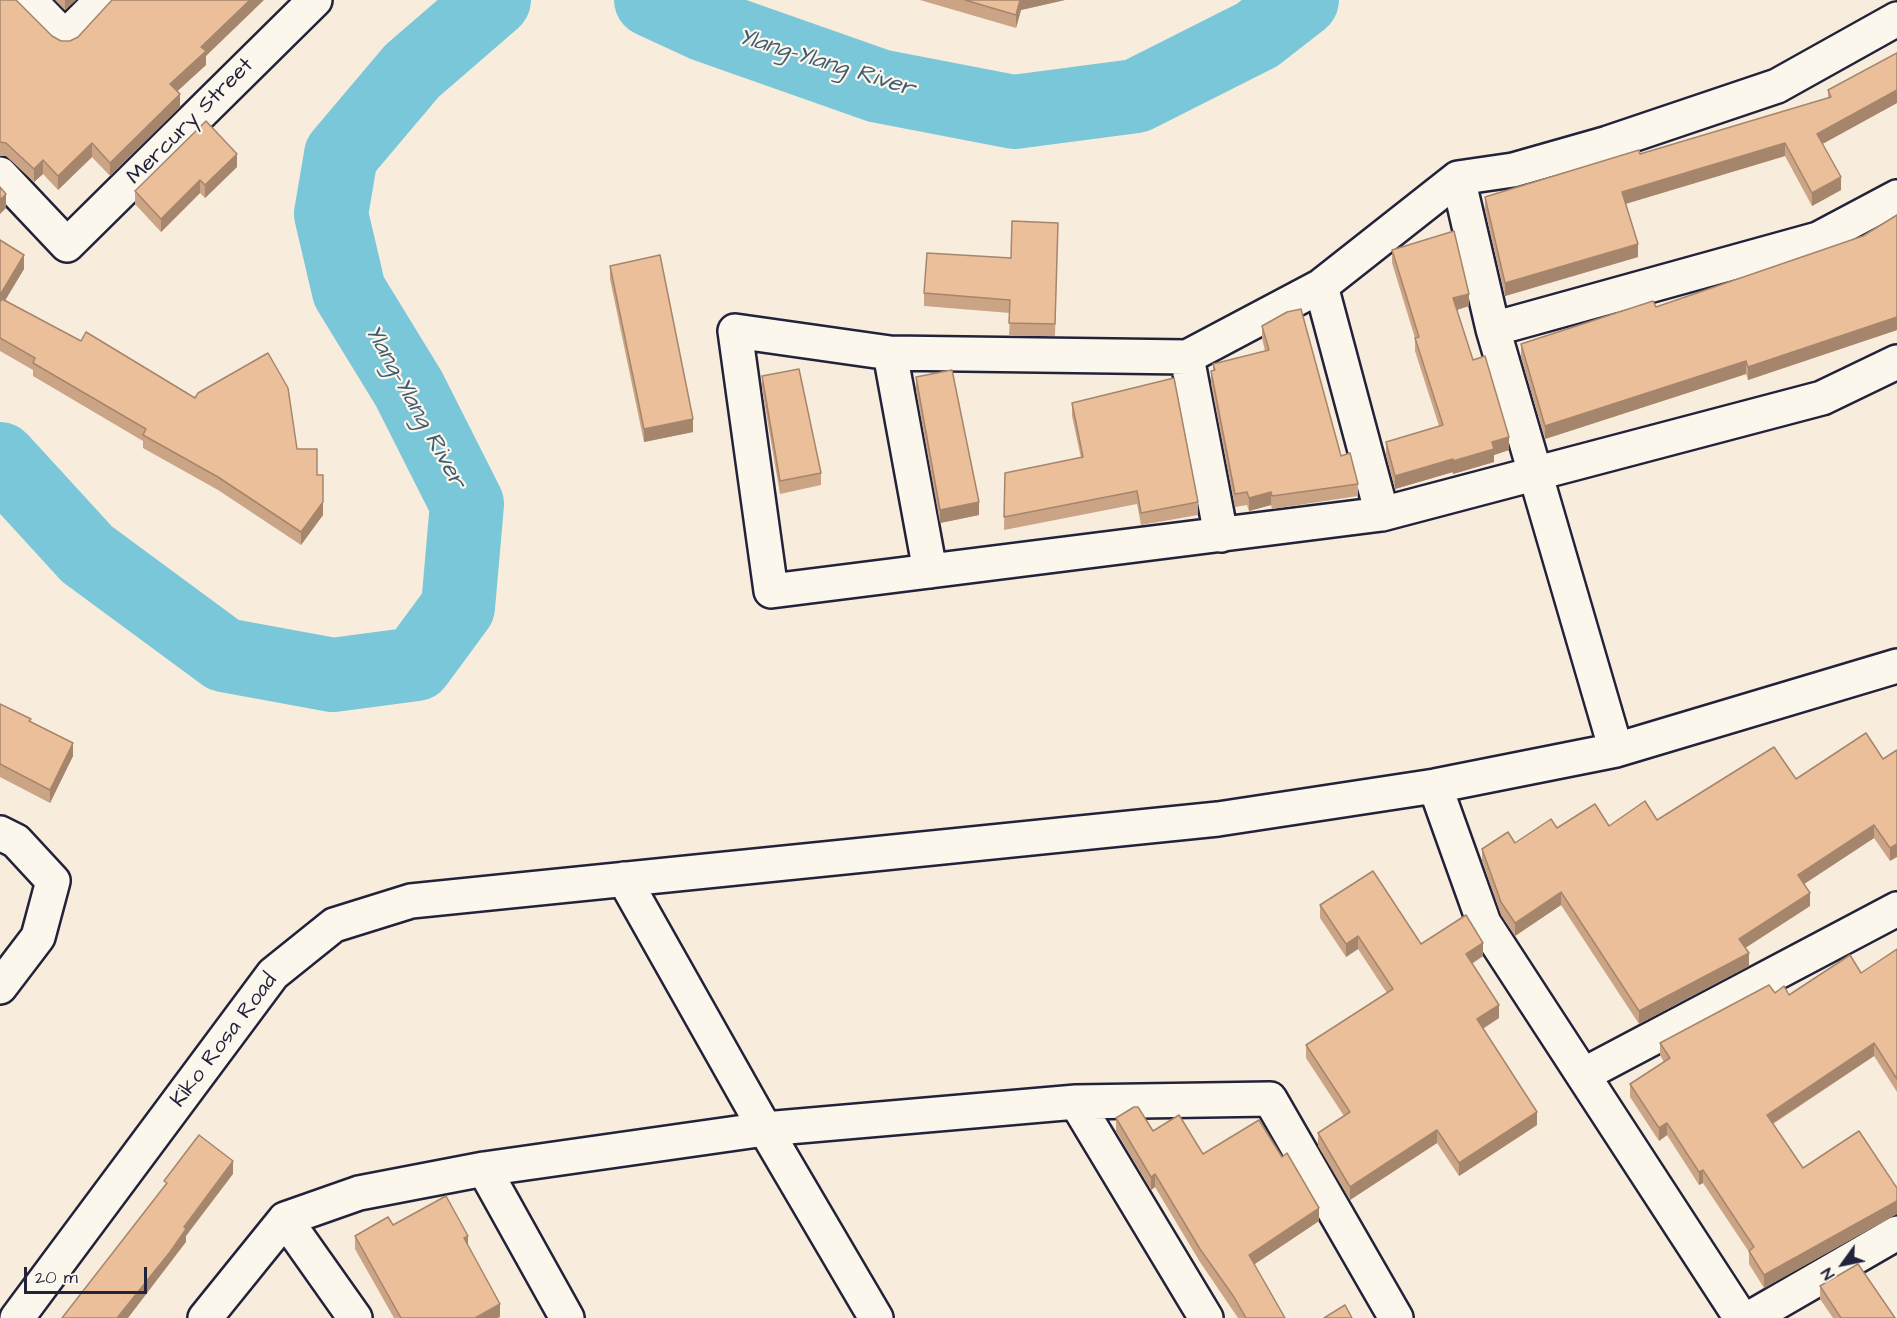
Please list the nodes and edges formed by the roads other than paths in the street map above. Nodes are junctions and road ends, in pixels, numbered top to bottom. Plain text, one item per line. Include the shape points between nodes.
1 (29, 0) edge
2 (102, 0) edge
3 (315, 0) edge
4 (1897, 19) edge
5 (0, 174) edge
6 (1458, 178) junction
7 (1897, 197) edge
8 (1321, 286) junction
9 (1493, 329) junction
10 (890, 353) junction
11 (1187, 357) junction
12 (1897, 362) edge
13 (1534, 475) junction
14 (1382, 514) junction
15 (1221, 535) junction
16 (930, 571) junction
17 (1897, 666) edge
18 (1616, 750) junction
19 (1435, 786) junction
20 (0, 834) edge
21 (624, 879) junction
22 (1897, 909) edge
23 (0, 987) edge
24 (1583, 1076) junction
25 (1076, 1102) junction
26 (765, 1129) junction
27 (484, 1169) junction
28 (285, 1219) junction
29 (1897, 1233) edge
30 (17, 1318) edge
31 (206, 1318) edge
32 (355, 1318) edge
33 (567, 1318) edge
34 (876, 1318) edge
35 (1206, 1318) edge
36 (1396, 1318) edge
37 (1741, 1318) edge
38 (1750, 1318) edge

1 - 2 street via 65,37
3 - 5 street, Mercury Street via 67,245
4 - 6 street via 1777,86 1608,143 1513,170
6 - 8 street
6 - 9 street
7 - 9 street via 1818,238
8 - 11 street
8 - 14 street
9 - 13 street
10 - 11 street
10 - 16 street
10 - 16 street via 735,331 771,591
11 - 15 street
12 - 13 street via 1822,398
13 - 14 street
13 - 18 street
14 - 15 street
15 - 16 street
17 - 18 street, Kiko Rosa Road
18 - 19 street, Kiko Rosa Road
19 - 21 street, Kiko Rosa Road via 1218,819
19 - 24 street via 1484,923
20 - 23 street via 16,841 53,881 38,937
21 - 26 street
21 - 30 street, Kiko Rosa Road via 411,902 334,925 273,974
22 - 24 street
24 - 37 street
25 - 26 street
25 - 35 street
25 - 36 street via 1270,1099
26 - 27 street
26 - 34 street
27 - 28 street via 359,1193
27 - 33 street
28 - 31 street
28 - 32 street
29 - 38 street

